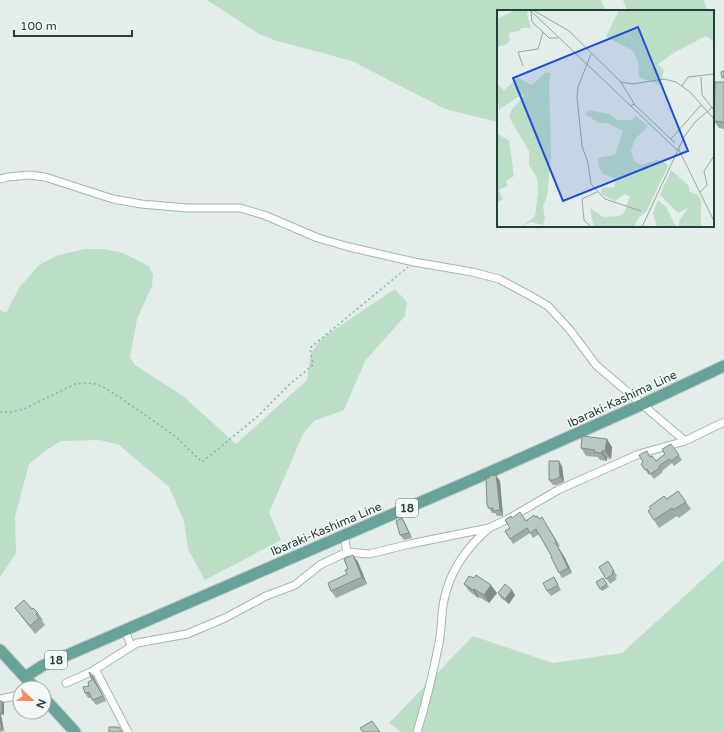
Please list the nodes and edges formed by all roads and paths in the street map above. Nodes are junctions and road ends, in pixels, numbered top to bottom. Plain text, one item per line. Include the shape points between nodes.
1 (0, 179) edge
2 (414, 262) junction
3 (724, 366) edge
4 (643, 404) junction
5 (0, 412) edge
6 (724, 422) edge
7 (685, 441) junction
8 (489, 528) junction
9 (344, 536) junction
10 (347, 552) junction
11 (124, 630) junction
12 (130, 646) junction
13 (0, 650) edge
14 (95, 669) junction
15 (25, 677) junction
16 (27, 680) edge
17 (66, 683) dead end
18 (12, 697) edge
19 (0, 699) edge
20 (52, 707) edge
21 (75, 732) edge
22 (128, 732) edge
23 (417, 732) edge

1 - 2 street via 29,175 45,177 141,204 187,208 240,208 264,215 318,238
2 - 4 street via 472,272 499,280 548,306 596,365
2 - 5 path via 310,348 312,365 257,417 202,462 175,436 96,384 75,384 24,409
3 - 4 main road, Ibaraki-Kashima Line / 18
4 - 7 street
4 - 9 main road, Ibaraki-Kashima Line / 18
6 - 7 street
7 - 8 street via 639,454 558,490
8 - 10 street via 368,554
8 - 23 street via 479,536 460,560 448,587 429,690
9 - 10 street
9 - 11 main road, Ibaraki-Kashima Line / 18
10 - 12 street via 320,565 295,585 266,596 225,618 186,634
11 - 12 street
11 - 15 main road, Ibaraki-Kashima Line / 18 via 42,666
12 - 14 street
13 - 15 main road
14 - 17 street
14 - 22 street
15 - 16 main road
18 - 19 street
20 - 21 main road

